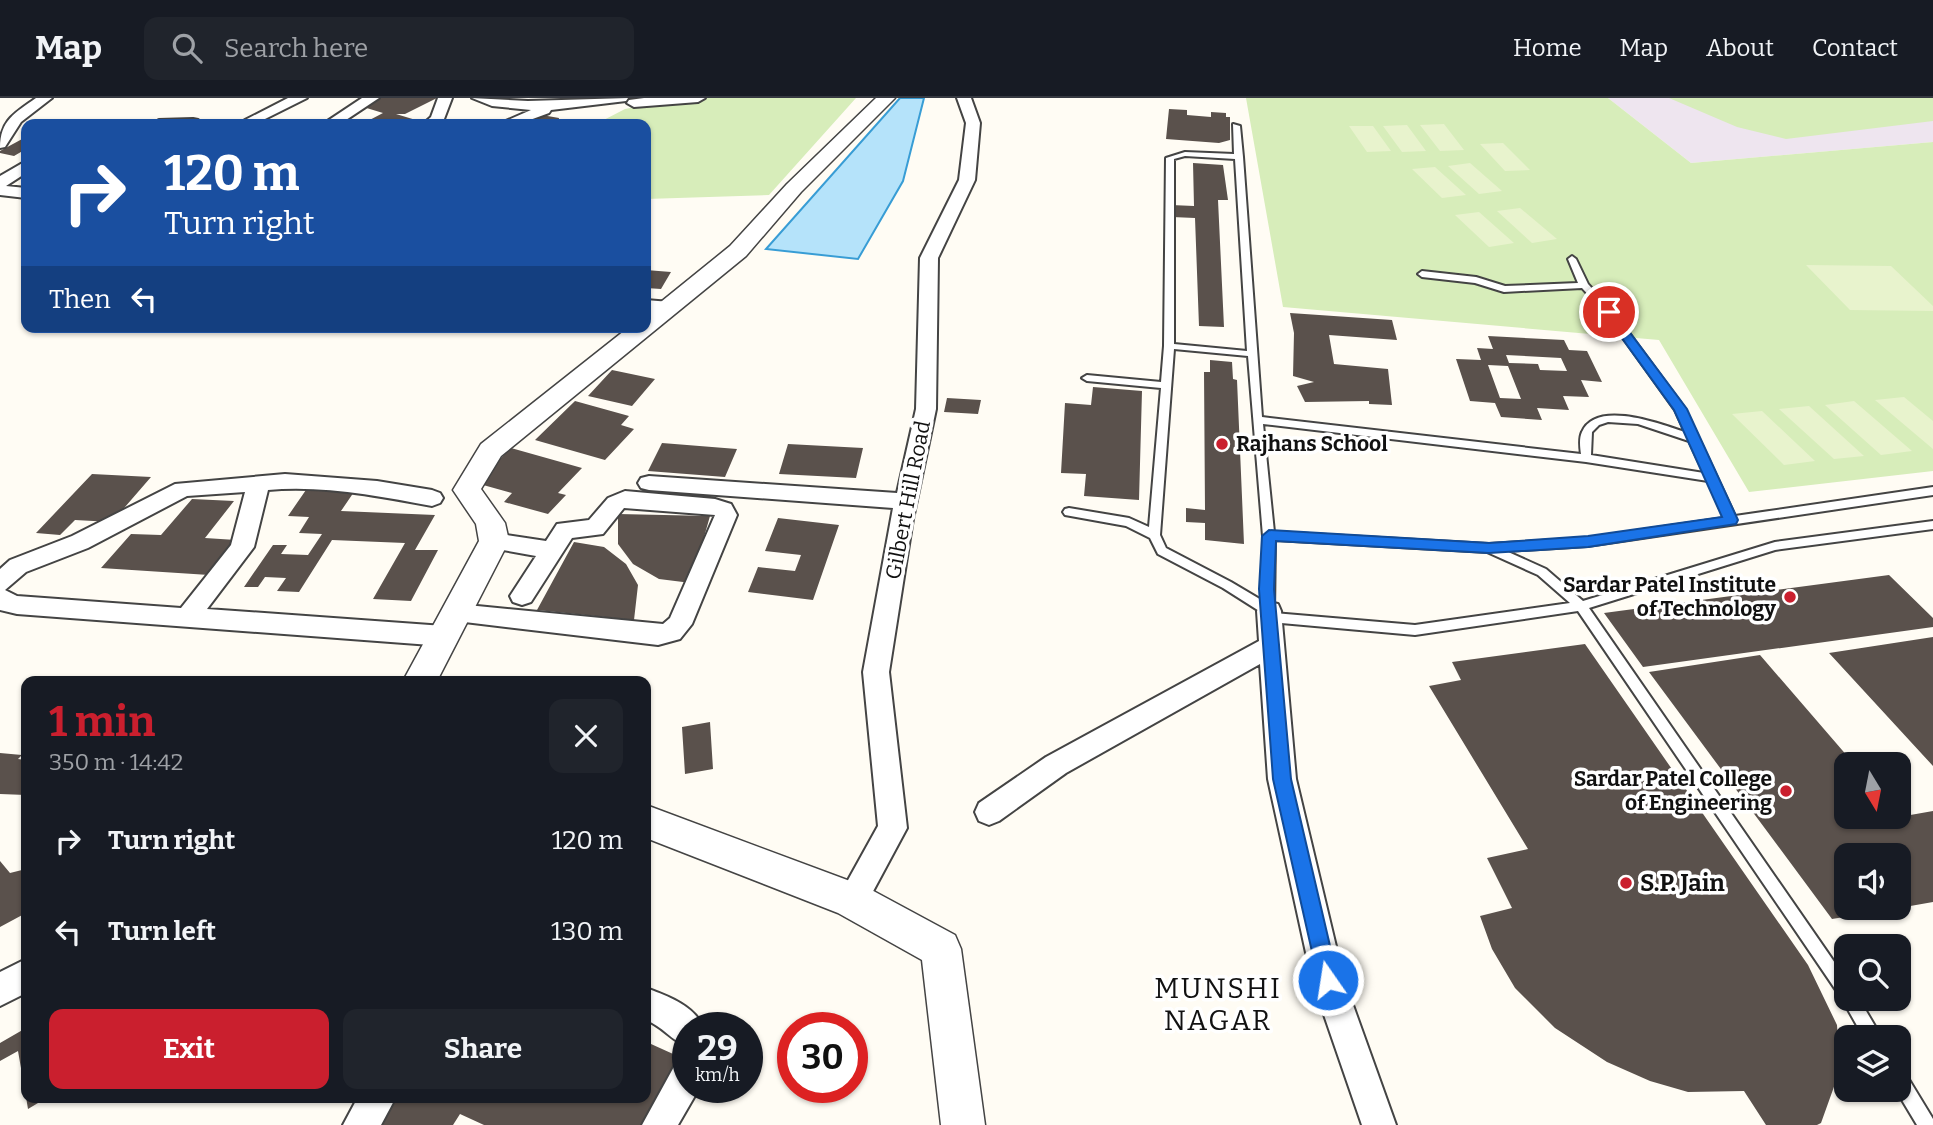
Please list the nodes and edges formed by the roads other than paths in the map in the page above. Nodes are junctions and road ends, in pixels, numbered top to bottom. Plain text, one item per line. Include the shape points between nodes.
1 (45, 98) edge
2 (300, 98) edge
3 (372, 98) edge
4 (445, 98) edge
5 (479, 98) edge
6 (698, 98) edge
7 (886, 98) edge
8 (964, 98) edge
9 (638, 102) edge
10 (254, 119) edge
11 (338, 119) edge
12 (437, 119) edge
13 (517, 119) edge
14 (1236, 126) dead end
15 (21, 135) edge
16 (0, 145) edge
17 (0, 156) edge
18 (1239, 157) junction
19 (21, 162) edge
20 (21, 168) edge
21 (0, 183) edge
22 (0, 190) edge
23 (21, 192) edge
24 (1572, 259) dead end
25 (1422, 274) dead end
26 (1584, 285) junction
27 (651, 305) edge
28 (670, 307) junction
29 (651, 322) edge
30 (637, 333) edge
31 (1169, 349) junction
32 (1252, 354) junction
33 (1087, 378) dead end
34 (1166, 385) junction
35 (1257, 420) junction
36 (1695, 439) junction
37 (1586, 458) junction
38 (1711, 478) junction
39 (649, 483) dead end
40 (258, 484) junction
41 (1933, 491) edge
42 (432, 498) dead end
43 (906, 501) junction
44 (1069, 512) dead end
45 (1731, 520) junction
46 (1933, 525) edge
47 (1154, 535) junction
48 (1269, 536) junction
49 (492, 545) junction
50 (1489, 548) junction
51 (552, 550) junction
52 (528, 556) dead end
53 (9, 563) edge
54 (0, 583) edge
55 (522, 596) dead end
56 (0, 598) edge
57 (1581, 606) junction
58 (187, 617) junction
59 (451, 624) junction
60 (1270, 625) junction
61 (423, 676) edge
62 (989, 812) dead end
63 (651, 823) edge
64 (852, 900) junction
65 (1834, 975) edge
66 (21, 978) edge
67 (0, 990) edge
68 (651, 1006) edge
69 (672, 1017) edge
70 (1911, 1099) edge
71 (375, 1103) edge
72 (672, 1103) edge
73 (360, 1125) edge
74 (659, 1125) edge
75 (963, 1125) edge
76 (1379, 1125) edge
77 (1927, 1125) edge

1 - 16 street via 16,119
2 - 10 street
3 - 11 street
4 - 12 street
5 - 9 street via 521,105
6 - 9 street
7 - 28 street via 794,188 738,251
8 - 43 street, Gilbert Hill Road via 973,123 967,180 929,258 926,409
9 - 13 street via 595,114 546,109
14 - 18 lane
15 - 16 street
17 - 19 street
18 - 31 lane via 1185,154 1170,158
18 - 32 lane
20 - 21 street
22 - 23 street
24 - 26 lane
25 - 26 lane via 1476,280 1504,289
26 - 36 lane via 1680,409
27 - 28 street
28 - 29 street
30 - 49 street via 491,450 467,490 490,523
31 - 32 lane
31 - 34 lane
32 - 35 lane
33 - 34 lane
34 - 47 lane
35 - 37 lane
35 - 48 lane
36 - 37 lane via 1617,417 1592,425 1586,433
36 - 38 lane
37 - 38 lane
38 - 45 lane
39 - 43 street
40 - 42 street via 285,481 377,488
40 - 53 street via 183,489 80,542
40 - 58 street via 242,547
41 - 45 lane
43 - 64 street, Gilbert Hill Road via 876,672 893,828
44 - 47 lane via 1129,522
45 - 50 lane via 1588,542
46 - 57 lane via 1775,546
47 - 60 lane via 1162,551 1227,585
48 - 50 lane
48 - 60 lane
49 - 51 street
49 - 52 street
49 - 59 street
50 - 57 lane via 1542,572
51 - 55 street
51 - 59 street via 565,530 594,528 625,499 715,507 726,515 680,624 671,632
53 - 54 street
56 - 58 street via 17,605
57 - 60 lane via 1415,630
57 - 65 lane
58 - 59 street
59 - 61 street
60 - 62 street
60 - 76 street via 1282,779 1328,980
63 - 64 street
64 - 75 street via 941,949
66 - 67 street
68 - 69 street
70 - 77 lane
71 - 73 street
72 - 74 street

